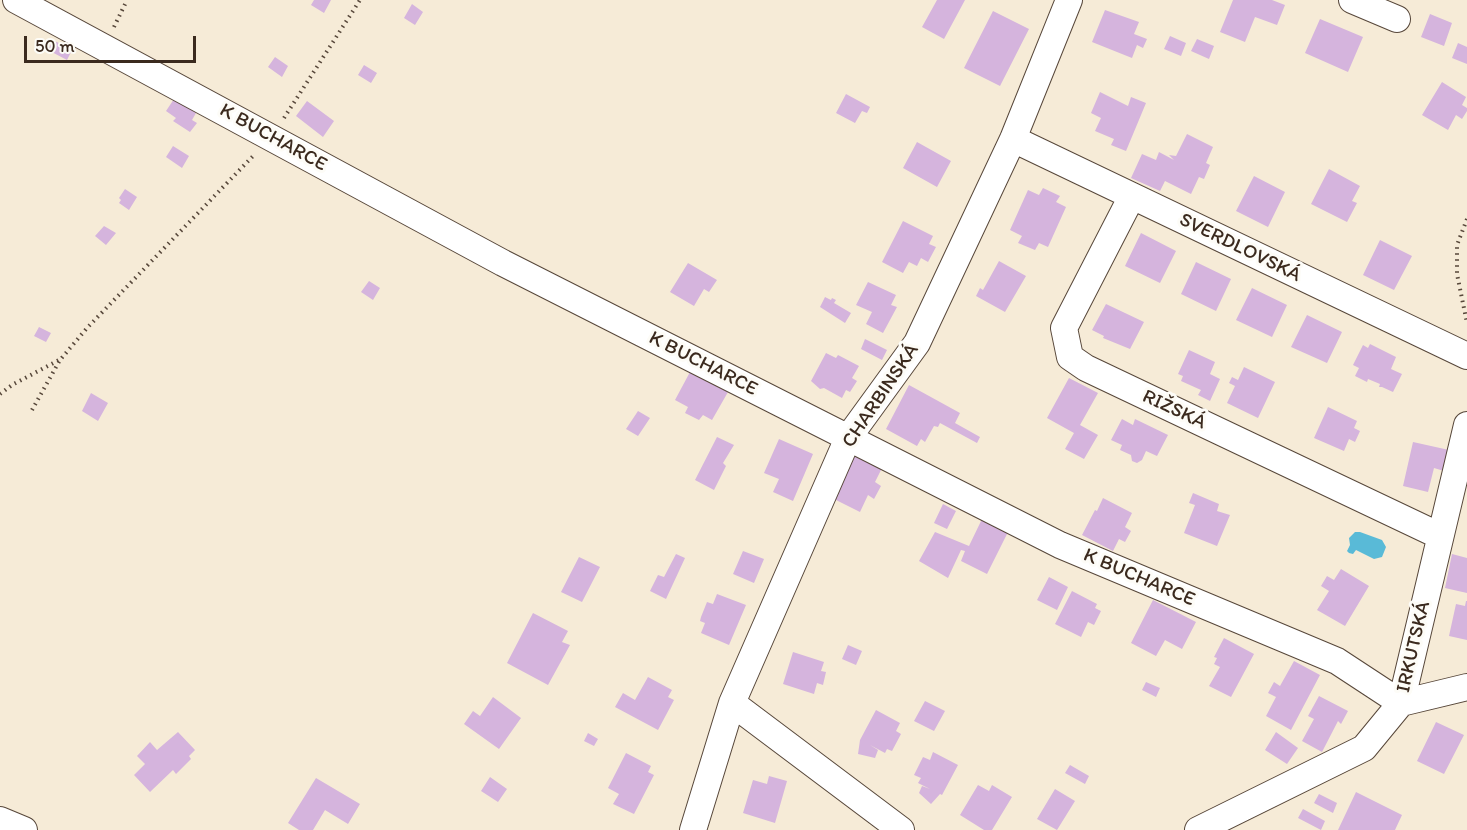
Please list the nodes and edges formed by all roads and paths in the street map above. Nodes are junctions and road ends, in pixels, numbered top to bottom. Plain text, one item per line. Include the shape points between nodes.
1 (16, 0) edge
2 (127, 0) edge
3 (360, 0) edge
4 (1069, 0) edge
5 (1352, 0) edge
6 (1397, 19) dead end
7 (105, 46) junction
8 (271, 136) junction
9 (1013, 140) junction
10 (1132, 196) junction
11 (1467, 219) edge
12 (1467, 323) edge
13 (1467, 356) edge
14 (60, 360) junction
15 (0, 394) edge
16 (32, 411) dead end
17 (1467, 425) edge
18 (848, 438) junction
19 (1440, 536) junction
20 (1467, 687) edge
21 (732, 703) junction
22 (1401, 703) junction
23 (0, 820) edge
24 (24, 830) edge
25 (693, 830) edge
26 (901, 830) edge
27 (1198, 830) edge

1 - 7 street, K BUCHARCE
2 - 7 path
3 - 8 path
4 - 9 street, CHARBINSKÁ
5 - 6 street
7 - 8 street, K BUCHARCE
8 - 14 path
8 - 18 street, K BUCHARCE via 504,263
9 - 10 street, SVERDLOVSKÁ
9 - 18 street, CHARBINSKÁ via 917,343
10 - 13 street, SVERDLOVSKÁ
10 - 19 street, RIŽSKÁ via 1064,328 1070,357
11 - 12 path via 1457,245 1457,274
14 - 15 path
14 - 16 path
17 - 19 street, IRKUTSKÁ
18 - 21 street, CHARBINSKÁ
18 - 22 street, K BUCHARCE via 1060,545 1337,661
19 - 22 street, IRKUTSKÁ
20 - 22 street
21 - 25 street, CHARBINSKÁ
21 - 26 street
22 - 27 street, IRKUTSKÁ via 1364,748
23 - 24 street

